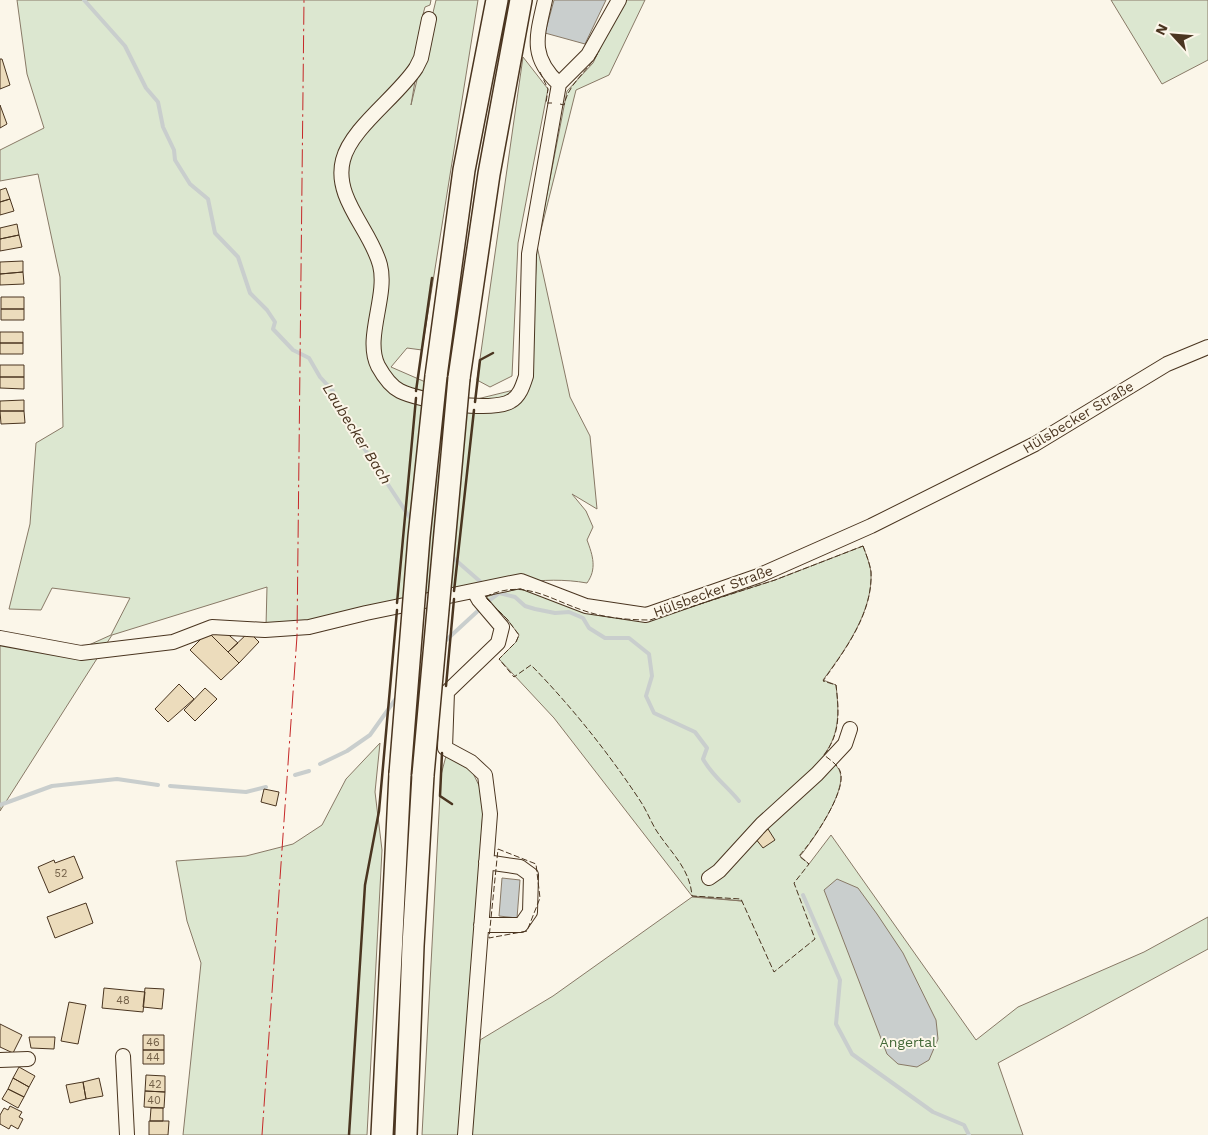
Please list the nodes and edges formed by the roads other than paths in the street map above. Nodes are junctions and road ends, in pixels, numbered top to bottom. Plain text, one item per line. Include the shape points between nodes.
1 (496, 0) edge
2 (521, 0) edge
3 (545, 0) edge
4 (619, 0) edge
5 (429, 19) dead end
6 (559, 84) junction
7 (1208, 347) edge
8 (476, 595) junction
9 (0, 638) edge
10 (850, 729) dead end
11 (486, 862) junction
12 (709, 878) dead end
13 (482, 925) junction
14 (122, 1056) dead end
15 (28, 1059) dead end
16 (0, 1060) edge
17 (127, 1135) edge
18 (382, 1135) edge
19 (406, 1135) edge
20 (465, 1135) edge

1 - 18 highway, bridge via 464,170 436,376 419,537 400,774
2 - 19 highway, bridge via 489,174 459,378 423,775
3 - 6 street via 537,50 546,70
4 - 6 street via 588,55
5 - 6 street via 416,68 356,135 347,148 341,175 348,201 374,247 380,265 382,286 374,350 377,364 386,379 400,391 439,402 495,407 512,401 522,390 526,376 530,254
7 - 8 street, Hülsbecker Straße via 1167,364 1035,444 872,526 758,576 646,615 586,606 521,581
8 - 9 street, Hülsbecker Straße via 366,612 309,627 265,630 212,627 173,642 81,653
8 - 11 street via 502,627 498,643 447,692 445,748 485,774 490,814
10 - 12 street via 845,744 817,774
11 - 13 street
11 - 13 street via 520,867 531,875 530,912 521,925
13 - 20 street
14 - 17 street
15 - 16 street

